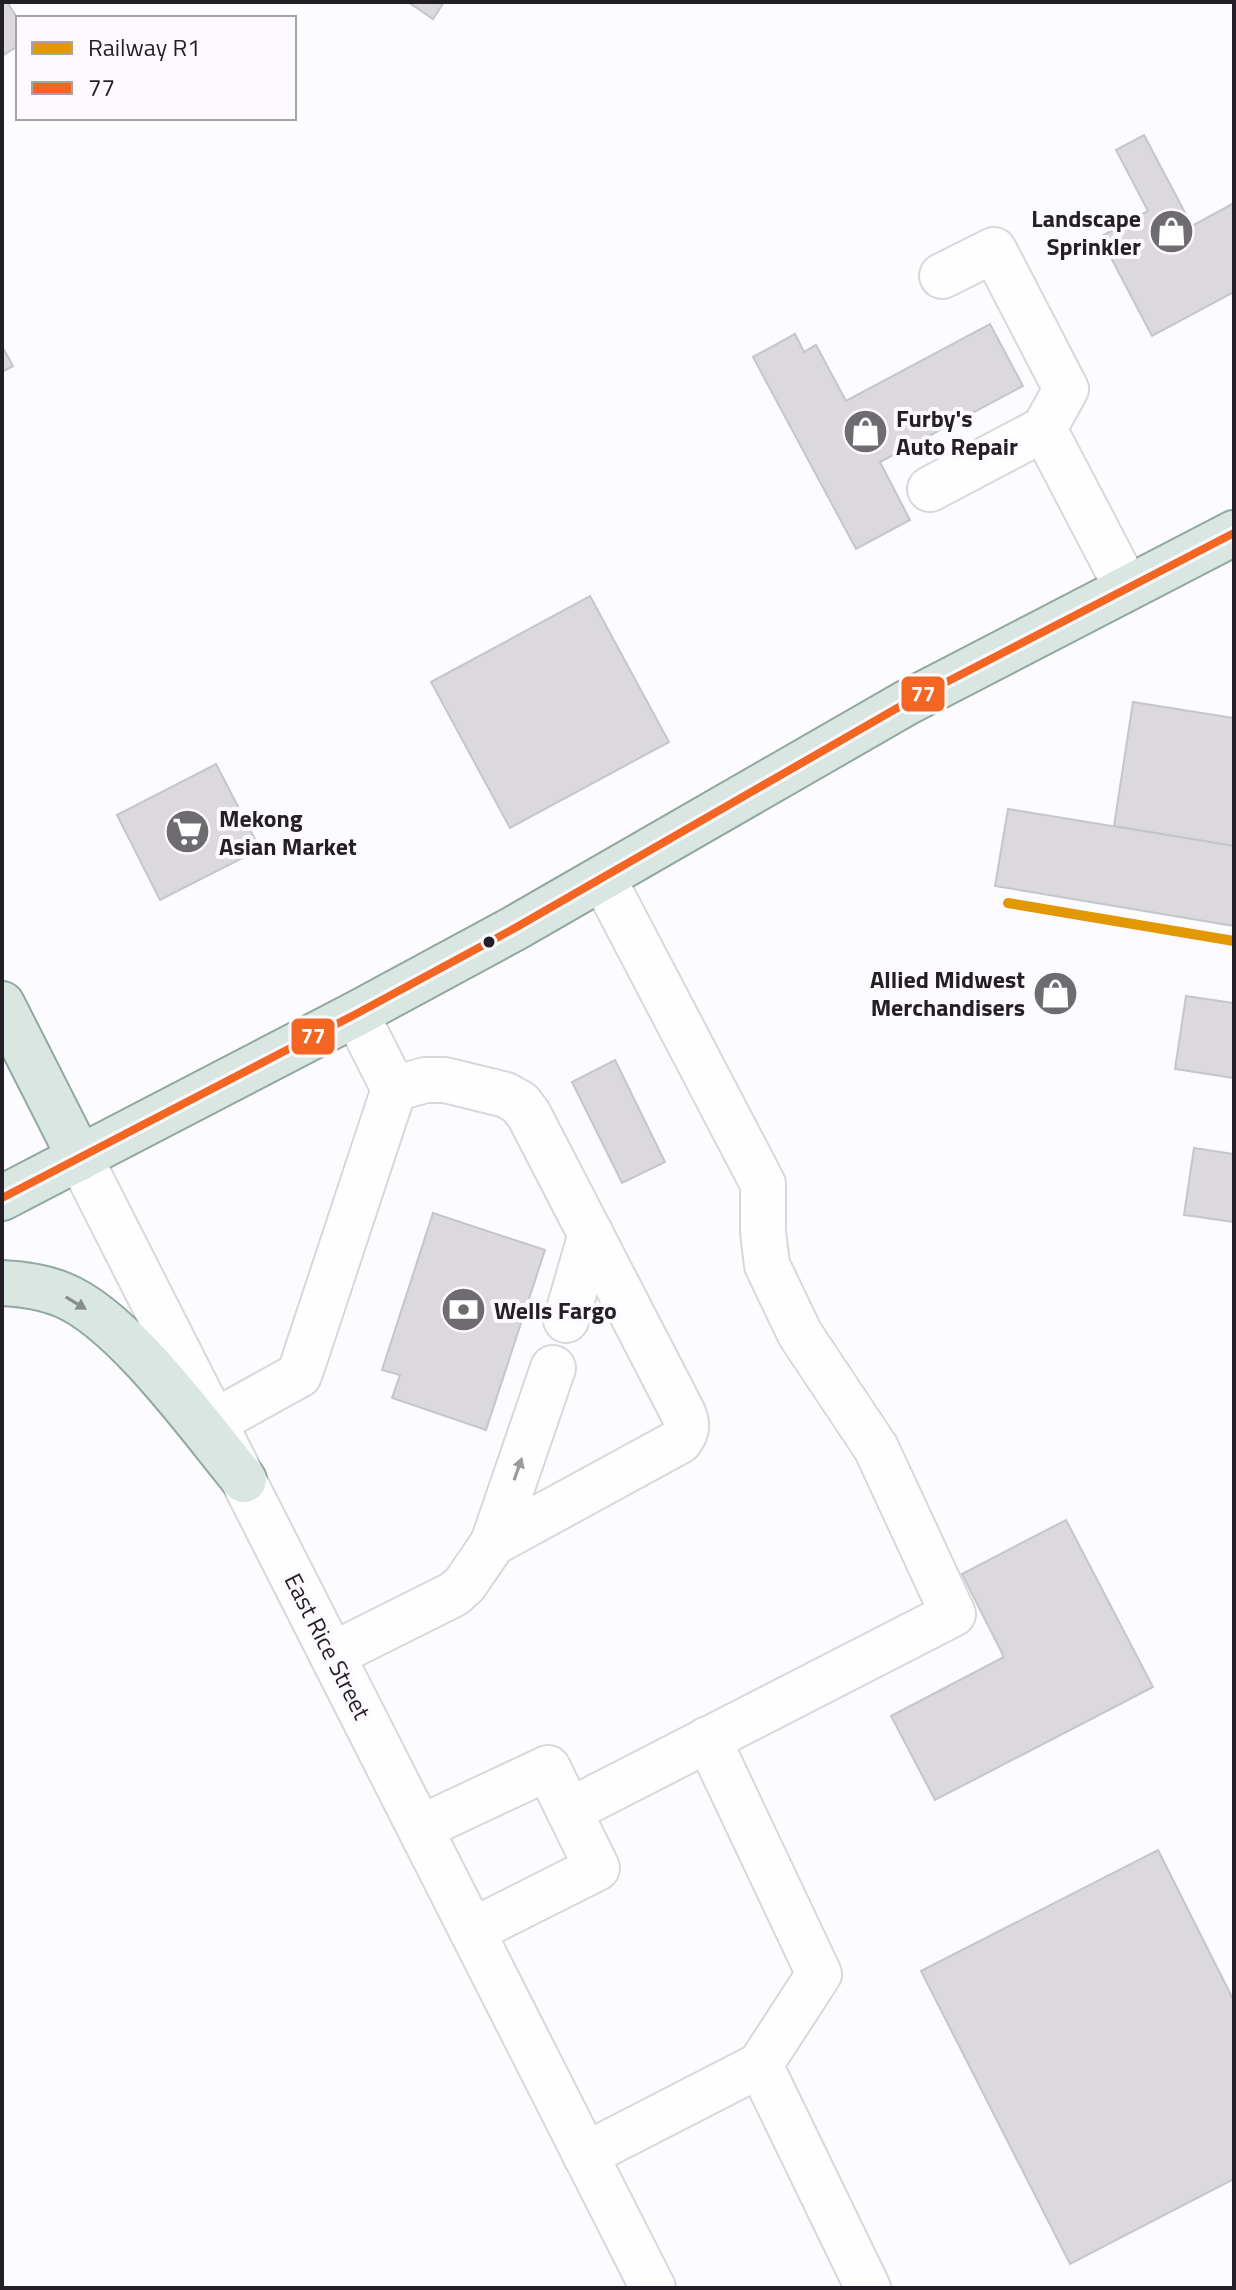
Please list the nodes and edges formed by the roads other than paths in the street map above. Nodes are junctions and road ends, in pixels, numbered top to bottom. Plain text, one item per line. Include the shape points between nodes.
1 (942, 276) dead end
2 (1044, 429) junction
3 (930, 489) dead end
4 (1234, 533) edge
5 (1127, 588) junction
6 (603, 878) junction
7 (2, 1004) edge
8 (356, 1014) junction
9 (394, 1089) junction
10 (80, 1158) junction
11 (2, 1198) edge
12 (591, 1234) junction
13 (2, 1283) edge
14 (566, 1320) dead end
15 (553, 1368) dead end
16 (214, 1422) junction
17 (244, 1480) junction
18 (493, 1543) junction
19 (332, 1655) junction
20 (708, 1739) junction
21 (569, 1811) junction
22 (420, 1828) junction
23 (472, 1931) junction
24 (760, 2065) junction
25 (585, 2155) junction
26 (653, 2288) edge
27 (868, 2288) edge

1 - 2 street via 994,250 1066,389
2 - 3 street
2 - 5 street
4 - 5 main road
5 - 6 main road via 906,703
6 - 8 main road
6 - 20 street via 763,1184 767,1265 800,1334 876,1448 953,1614
7 - 10 main road, East Rice Street
8 - 9 street
8 - 10 main road
9 - 12 street via 445,1080 520,1103
9 - 16 street via 299,1375
10 - 11 main road
10 - 16 street, East Rice Street
12 - 14 street
12 - 18 street via 683,1413 686,1433
13 -> 17 main road via 64,1295 93,1313 156,1374
18 -> 15 street
16 - 17 street, East Rice Street
17 - 19 street, East Rice Street
18 - 19 street via 454,1594
19 - 22 street, East Rice Street
20 - 21 street
20 - 24 street via 819,1974
21 - 22 street via 548,1768
21 - 23 street via 597,1868
22 - 23 street, East Rice Street
23 - 25 street, East Rice Street
24 - 25 street
24 - 27 street
25 - 26 street, East Rice Street

